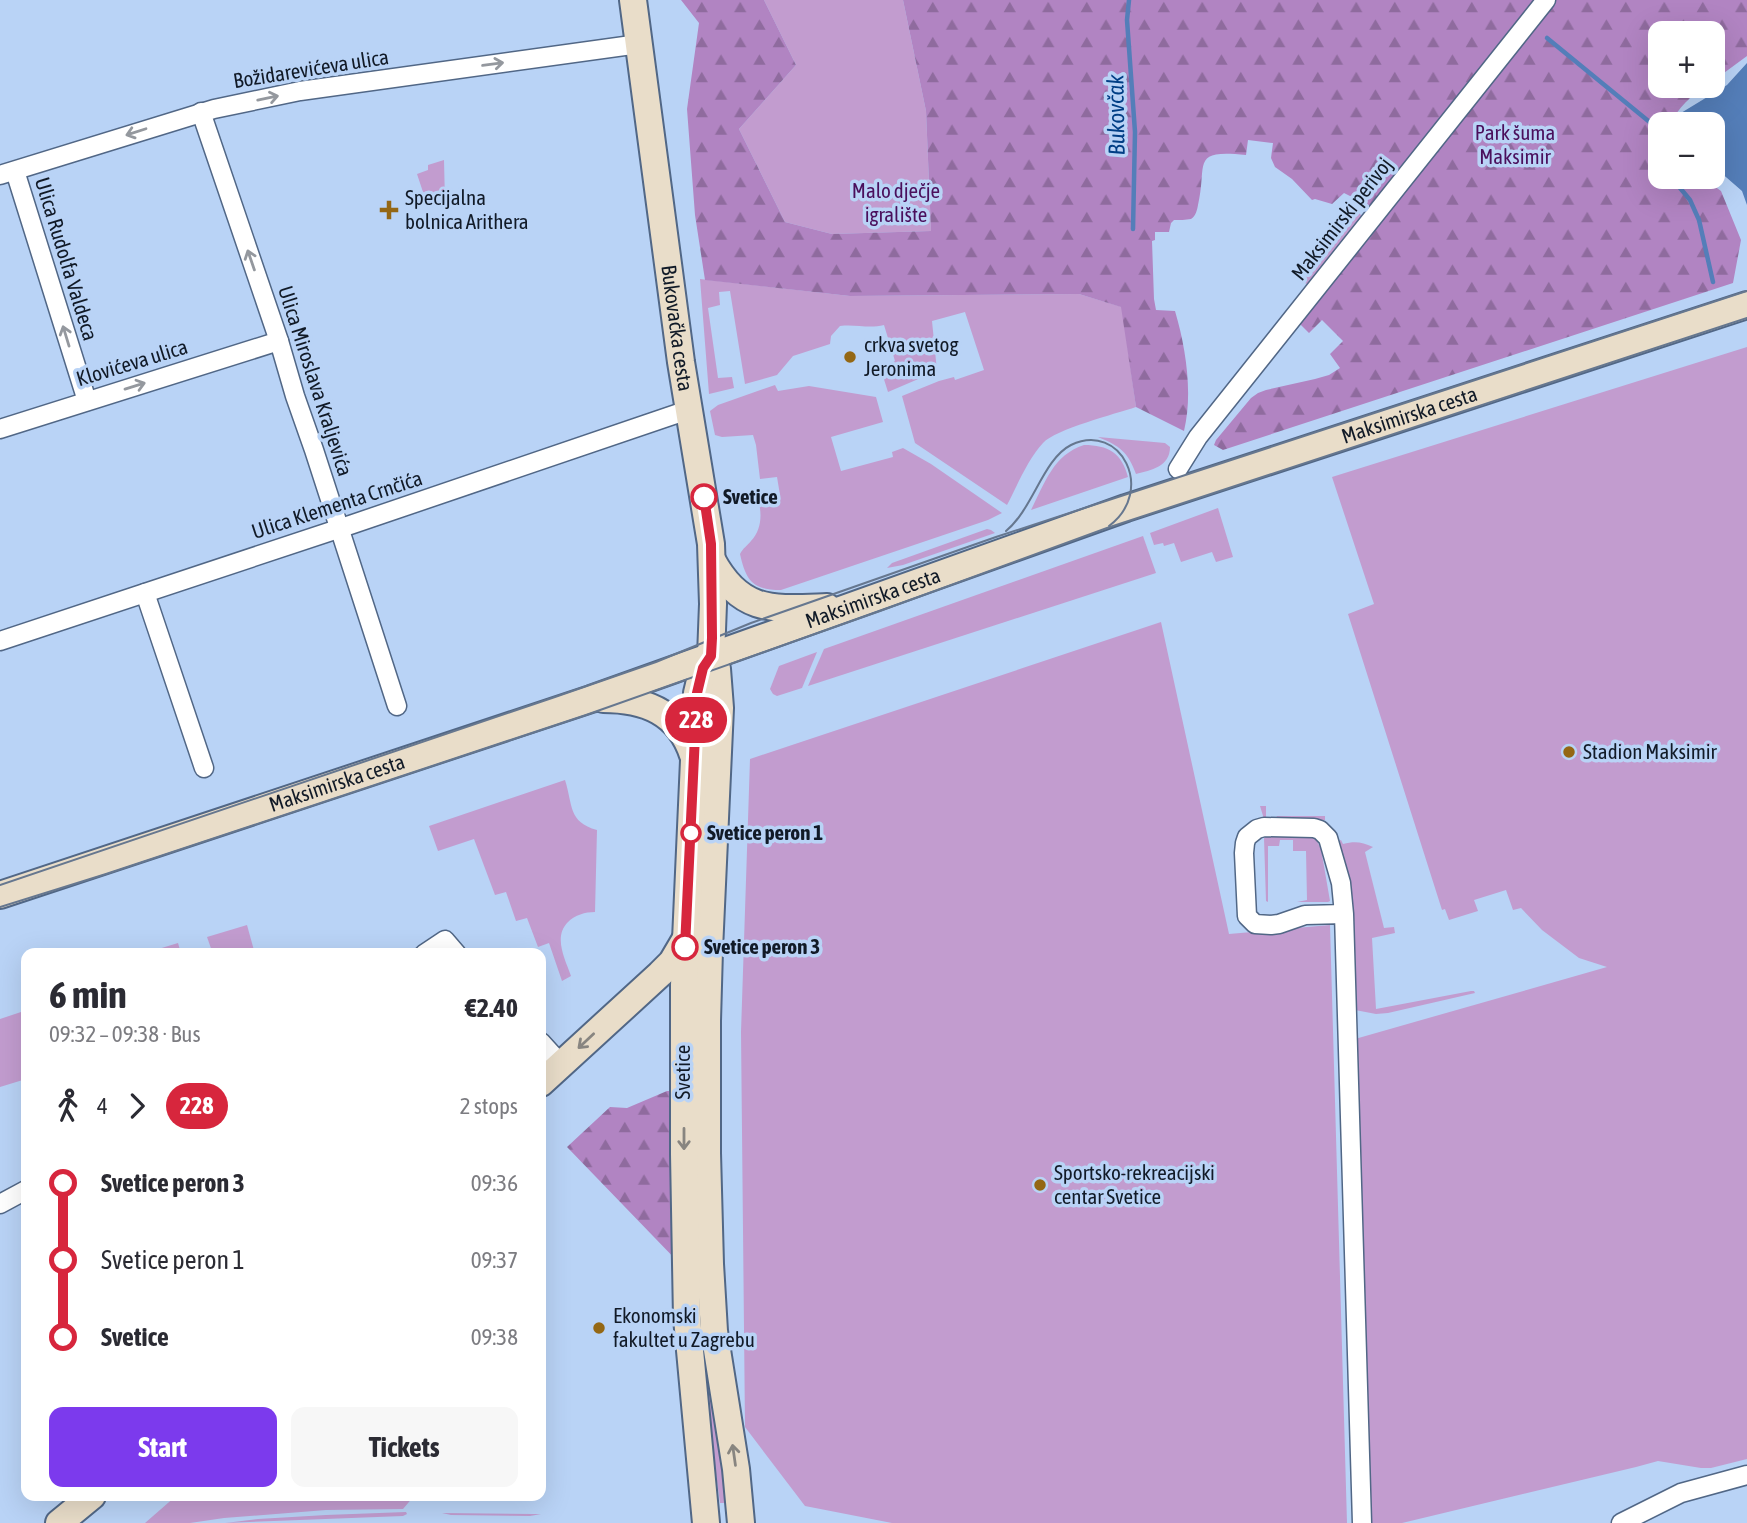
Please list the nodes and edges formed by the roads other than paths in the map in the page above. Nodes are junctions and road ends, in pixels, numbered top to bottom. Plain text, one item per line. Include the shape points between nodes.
1 (633, 0) edge
2 (1546, 0) edge
3 (639, 44) junction
4 (201, 112) junction
5 (7, 173) edge
6 (1747, 305) edge
7 (276, 333) junction
8 (87, 401) junction
9 (688, 410) junction
10 (0, 429) edge
11 (1178, 469) dead end
12 (339, 528) junction
13 (712, 561) junction
14 (145, 593) junction
15 (853, 604) junction
16 (0, 641) edge
17 (711, 656) junction
18 (591, 699) junction
19 (397, 706) dead end
20 (695, 760) junction
21 (204, 768) dead end
22 (0, 895) edge
23 (1344, 914) junction
24 (686, 939) junction
25 (433, 948) edge
26 (452, 948) edge
27 (631, 1000) junction
28 (684, 1003) junction
29 (707, 1021) junction
30 (546, 1048) edge
31 (561, 1064) junction
32 (546, 1078) edge
33 (21, 1192) edge
34 (0, 1203) edge
35 (1747, 1475) edge
36 (86, 1501) edge
37 (59, 1523) edge
38 (706, 1523) edge
39 (741, 1523) edge
40 (1362, 1523) edge
41 (1621, 1523) edge

1 - 3 main road, Bukovačka cesta
2 - 11 street, Maksimirski perivoj via 1198,437
4 -> 3 street, Božidarevićeva ulica via 300,91
3 - 9 main road, Bukovačka cesta
4 -> 5 street, Božidarevićeva ulica
7 -> 4 street, Ulica Miroslava Kraljevića
8 -> 5 street, Ulica Rudolfa Valdeca
6 - 15 main road, Maksimirska cesta via 1126,508
8 -> 7 street, Klovićeva ulica
7 - 12 street, Ulica Miroslava Kraljevića
8 - 10 street, Klovićeva ulica
9 - 12 street, Ulica Klementa Crnčića
9 - 13 main road, Bukovačka cesta
12 - 14 street, Ulica Klementa Crnčića
12 - 19 street, Ulica Miroslava Kraljevića
13 - 15 main road via 739,595 759,605
13 - 17 main road, Bukovačka cesta
14 - 16 street, Ulica Klementa Crnčića
14 - 21 street
15 - 17 main road, Maksimirska cesta
17 - 18 main road, Maksimirska cesta
17 - 20 main road, Svetice via 699,684
17 - 29 main road, Svetice via 717,669 720,708
18 - 20 main road via 647,704 680,728
18 - 22 main road, Maksimirska cesta
20 - 24 main road, Svetice
23 - 23 street via 1341,883 1325,834 1314,828 1264,827 1251,832 1244,852 1249,920 1279,924 1305,915
23 - 40 street
24 - 27 main road via 672,962
24 - 28 main road, Svetice
25 - 26 street via 445,940
27 - 28 main road via 656,995
27 -> 31 main road
28 - 29 main road
28 -> 38 main road, Svetice via 686,1292
39 -> 29 main road, Svetice via 711,1300
30 - 31 street
31 - 32 main road
33 - 34 street
35 - 41 street via 1681,1493
36 - 37 main road

